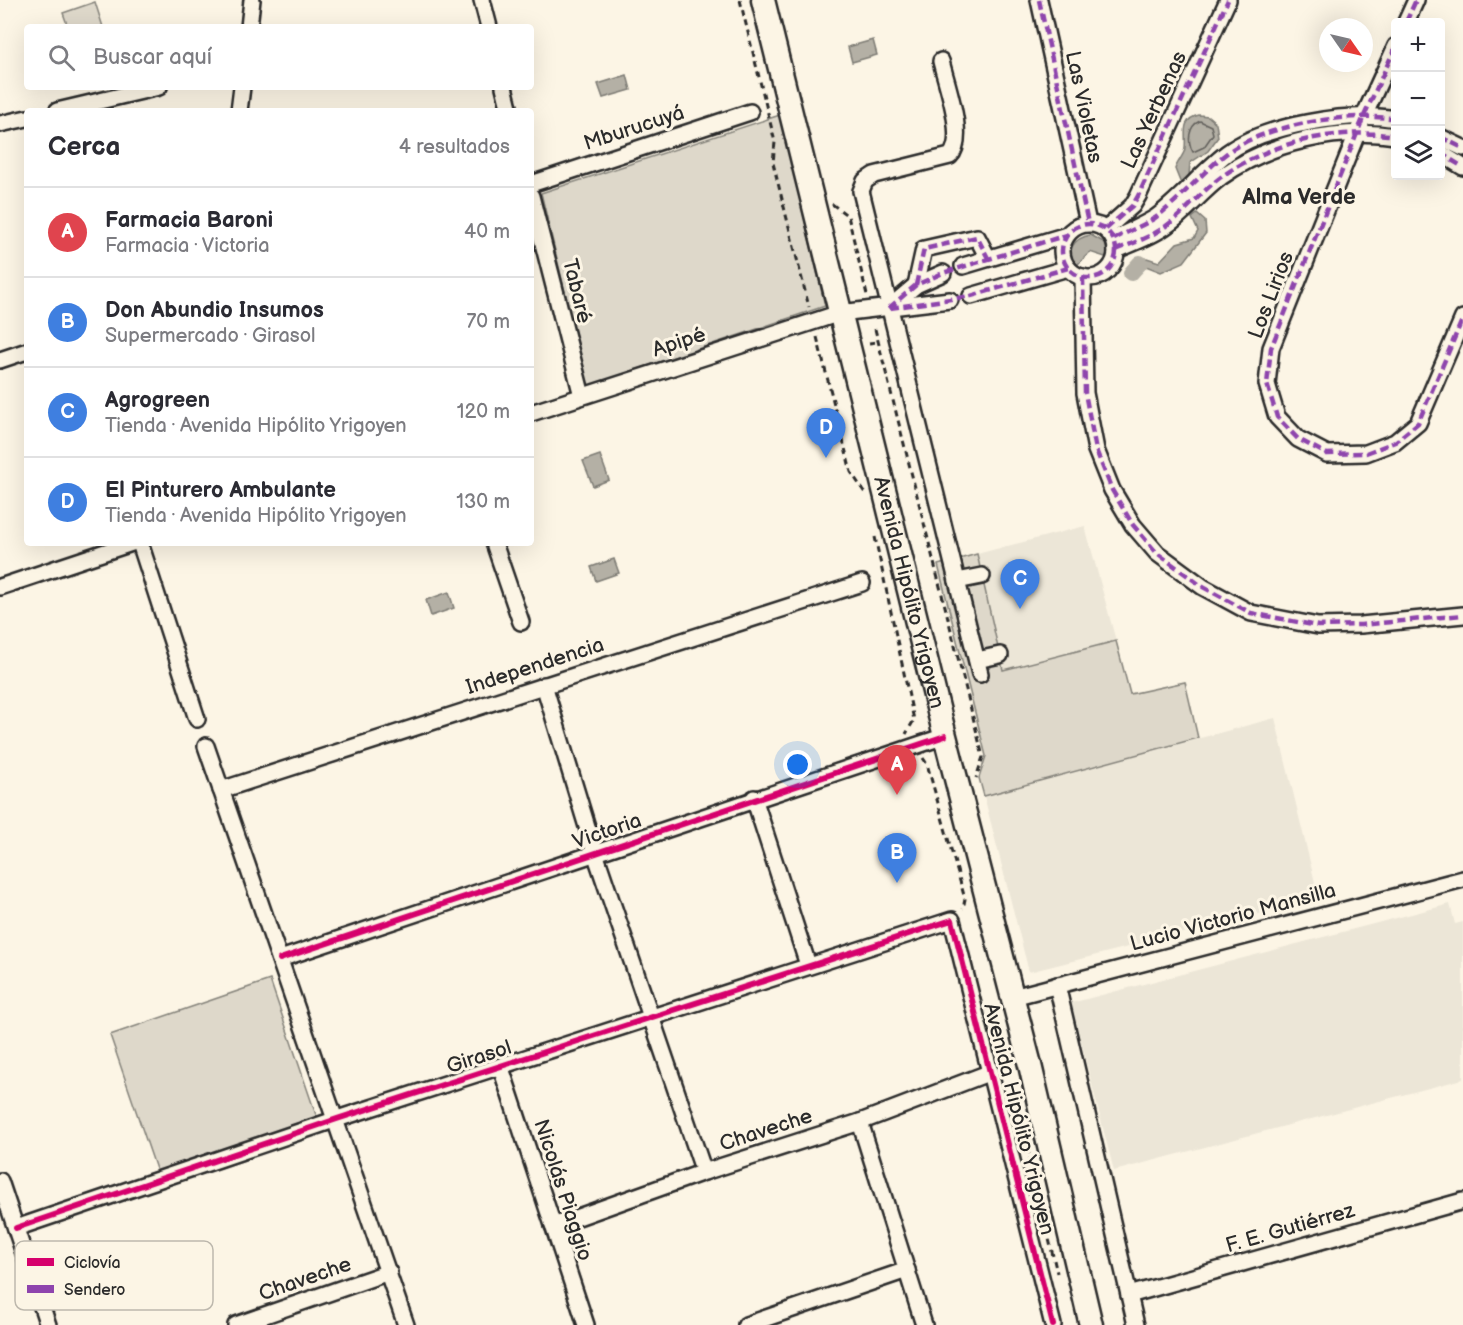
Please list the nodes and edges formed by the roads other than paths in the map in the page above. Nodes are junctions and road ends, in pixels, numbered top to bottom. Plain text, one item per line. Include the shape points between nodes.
1 (252, 0) edge
2 (482, 0) edge
3 (763, 0) edge
4 (1039, 0) edge
5 (1228, 0) edge
6 (1416, 0) edge
7 (1408, 18) edge
8 (249, 24) edge
9 (488, 24) edge
10 (1391, 55) edge
11 (941, 61) dead end
12 (146, 90) edge
13 (242, 90) edge
14 (505, 90) edge
15 (70, 108) edge
16 (239, 108) edge
17 (509, 108) edge
18 (750, 112) dead end
19 (1364, 116) junction
20 (24, 119) edge
21 (1391, 119) edge
22 (0, 124) edge
23 (1357, 134) junction
24 (1391, 135) edge
25 (1445, 139) edge
26 (1463, 148) edge
27 (1445, 156) edge
28 (1463, 167) edge
29 (534, 183) edge
30 (534, 208) edge
31 (1088, 224) junction
32 (1067, 235) junction
33 (1112, 239) junction
34 (988, 258) junction
35 (963, 266) dead end
36 (1068, 268) junction
37 (943, 273) dead end
38 (1083, 278) junction
39 (916, 285) junction
40 (971, 297) dead end
41 (950, 300) dead end
42 (889, 308) junction
43 (840, 313) junction
44 (1463, 318) edge
45 (24, 352) edge
46 (0, 360) edge
47 (582, 396) junction
48 (534, 412) edge
49 (123, 546) edge
50 (141, 546) edge
51 (495, 546) edge
52 (982, 576) dead end
53 (957, 581) junction
54 (862, 583) dead end
55 (0, 587) edge
56 (1463, 615) edge
57 (521, 622) dead end
58 (1000, 655) dead end
59 (544, 685) junction
60 (197, 719) dead end
61 (945, 736) junction
62 (206, 746) dead end
63 (221, 790) junction
64 (754, 798) junction
65 (595, 853) junction
66 (1463, 879) edge
67 (957, 919) joint
68 (280, 959) junction
69 (808, 965) junction
70 (1057, 985) junction
71 (1013, 997) junction
72 (653, 1019) junction
73 (501, 1068) junction
74 (991, 1072) junction
75 (337, 1119) junction
76 (860, 1122) junction
77 (704, 1172) junction
78 (0, 1181) edge
79 (1463, 1201) edge
80 (553, 1226) junction
81 (16, 1228) junction
82 (20, 1241) edge
83 (907, 1270) junction
84 (389, 1272) junction
85 (1129, 1295) junction
86 (43, 1310) edge
87 (753, 1324) edge
88 (48, 1325) edge
89 (236, 1325) edge
90 (406, 1325) edge
91 (586, 1325) edge
92 (924, 1325) edge
93 (1053, 1325) edge
94 (1091, 1325) edge
95 (1136, 1325) edge

1 - 8 street
2 - 9 street
3 - 43 main road, Avenida Hipólito Yrigoyen
4 - 31 street, Las Violetas
5 - 33 street, Las Yerbenas via 1138,196
6 - 7 street
10 - 19 street, Los Lirios
11 - 42 street via 957,131 956,147 950,156 874,175 865,181 861,191
12 - 15 street
13 - 16 street
14 - 17 street
18 - 29 street, Mburucuyá
19 - 21 street
19 - 23 street, Los Lirios
19 - 33 street via 1335,117 1269,133 1230,151 1156,217
20 - 22 street
23 - 24 street
23 - 33 street via 1317,138 1244,162 1167,226
23 - 44 street, Los Lirios via 1271,348 1267,384 1277,417 1299,439 1327,454 1366,453 1395,442 1418,423
25 - 26 street
27 - 28 street
30 - 47 street, Tabaré
31 - 32 street
31 - 33 street
32 - 34 street
32 - 36 street via 1062,255
33 - 38 street via 1115,258 1106,272
34 - 35 street
34 - 39 street via 977,237 924,249
36 - 38 street
36 - 40 street
37 - 39 street
38 - 56 street via 1085,393 1096,450 1112,490 1157,553 1203,587 1251,614 1318,626
39 - 42 street
41 - 42 street, Apipé
42 - 43 street, Apipé
42 - 53 street
43 - 47 street, Apipé
43 - 61 main road, Avenida Hipólito Yrigoyen
45 - 46 street
47 - 48 street, Apipé
49 - 55 street
50 - 60 street
51 - 57 street
52 - 53 street
53 - 58 street via 978,667
54 - 59 street, Independencia
59 - 63 street, Independencia
59 - 65 street
61 - 64 street, Victoria
61 - 71 main road, Avenida Hipólito Yrigoyen
62 - 63 street
63 - 68 street
64 - 65 street, Victoria
64 - 69 street
65 - 68 street, Victoria
65 - 72 street
66 - 70 street, Lucio Victorio Mansilla
67 - 69 street, Girasol
67 - 74 street, Avenida Hipólito Yrigoyen
68 - 75 street
69 - 72 street, Girasol
70 - 71 street, Lucio Victorio Mansilla
70 - 85 street
71 - 94 main road, Avenida Hipólito Yrigoyen
72 - 73 street, Girasol
72 - 77 street
73 - 75 street, Girasol
73 - 80 street, Nicolás Piaggio
74 - 76 street, Chaveche
74 - 93 street, Avenida Hipólito Yrigoyen
75 - 81 street, Girasol
75 - 84 street
76 - 77 street, Chaveche
76 - 83 street
77 - 80 street, Chaveche
78 - 81 street
79 - 85 street, F. E. Gutiérrez
80 - 91 street, Nicolás Piaggio
81 - 82 street
83 - 87 street
83 - 92 street
84 - 89 street, Chaveche
84 - 90 street
85 - 95 street
86 - 88 street

